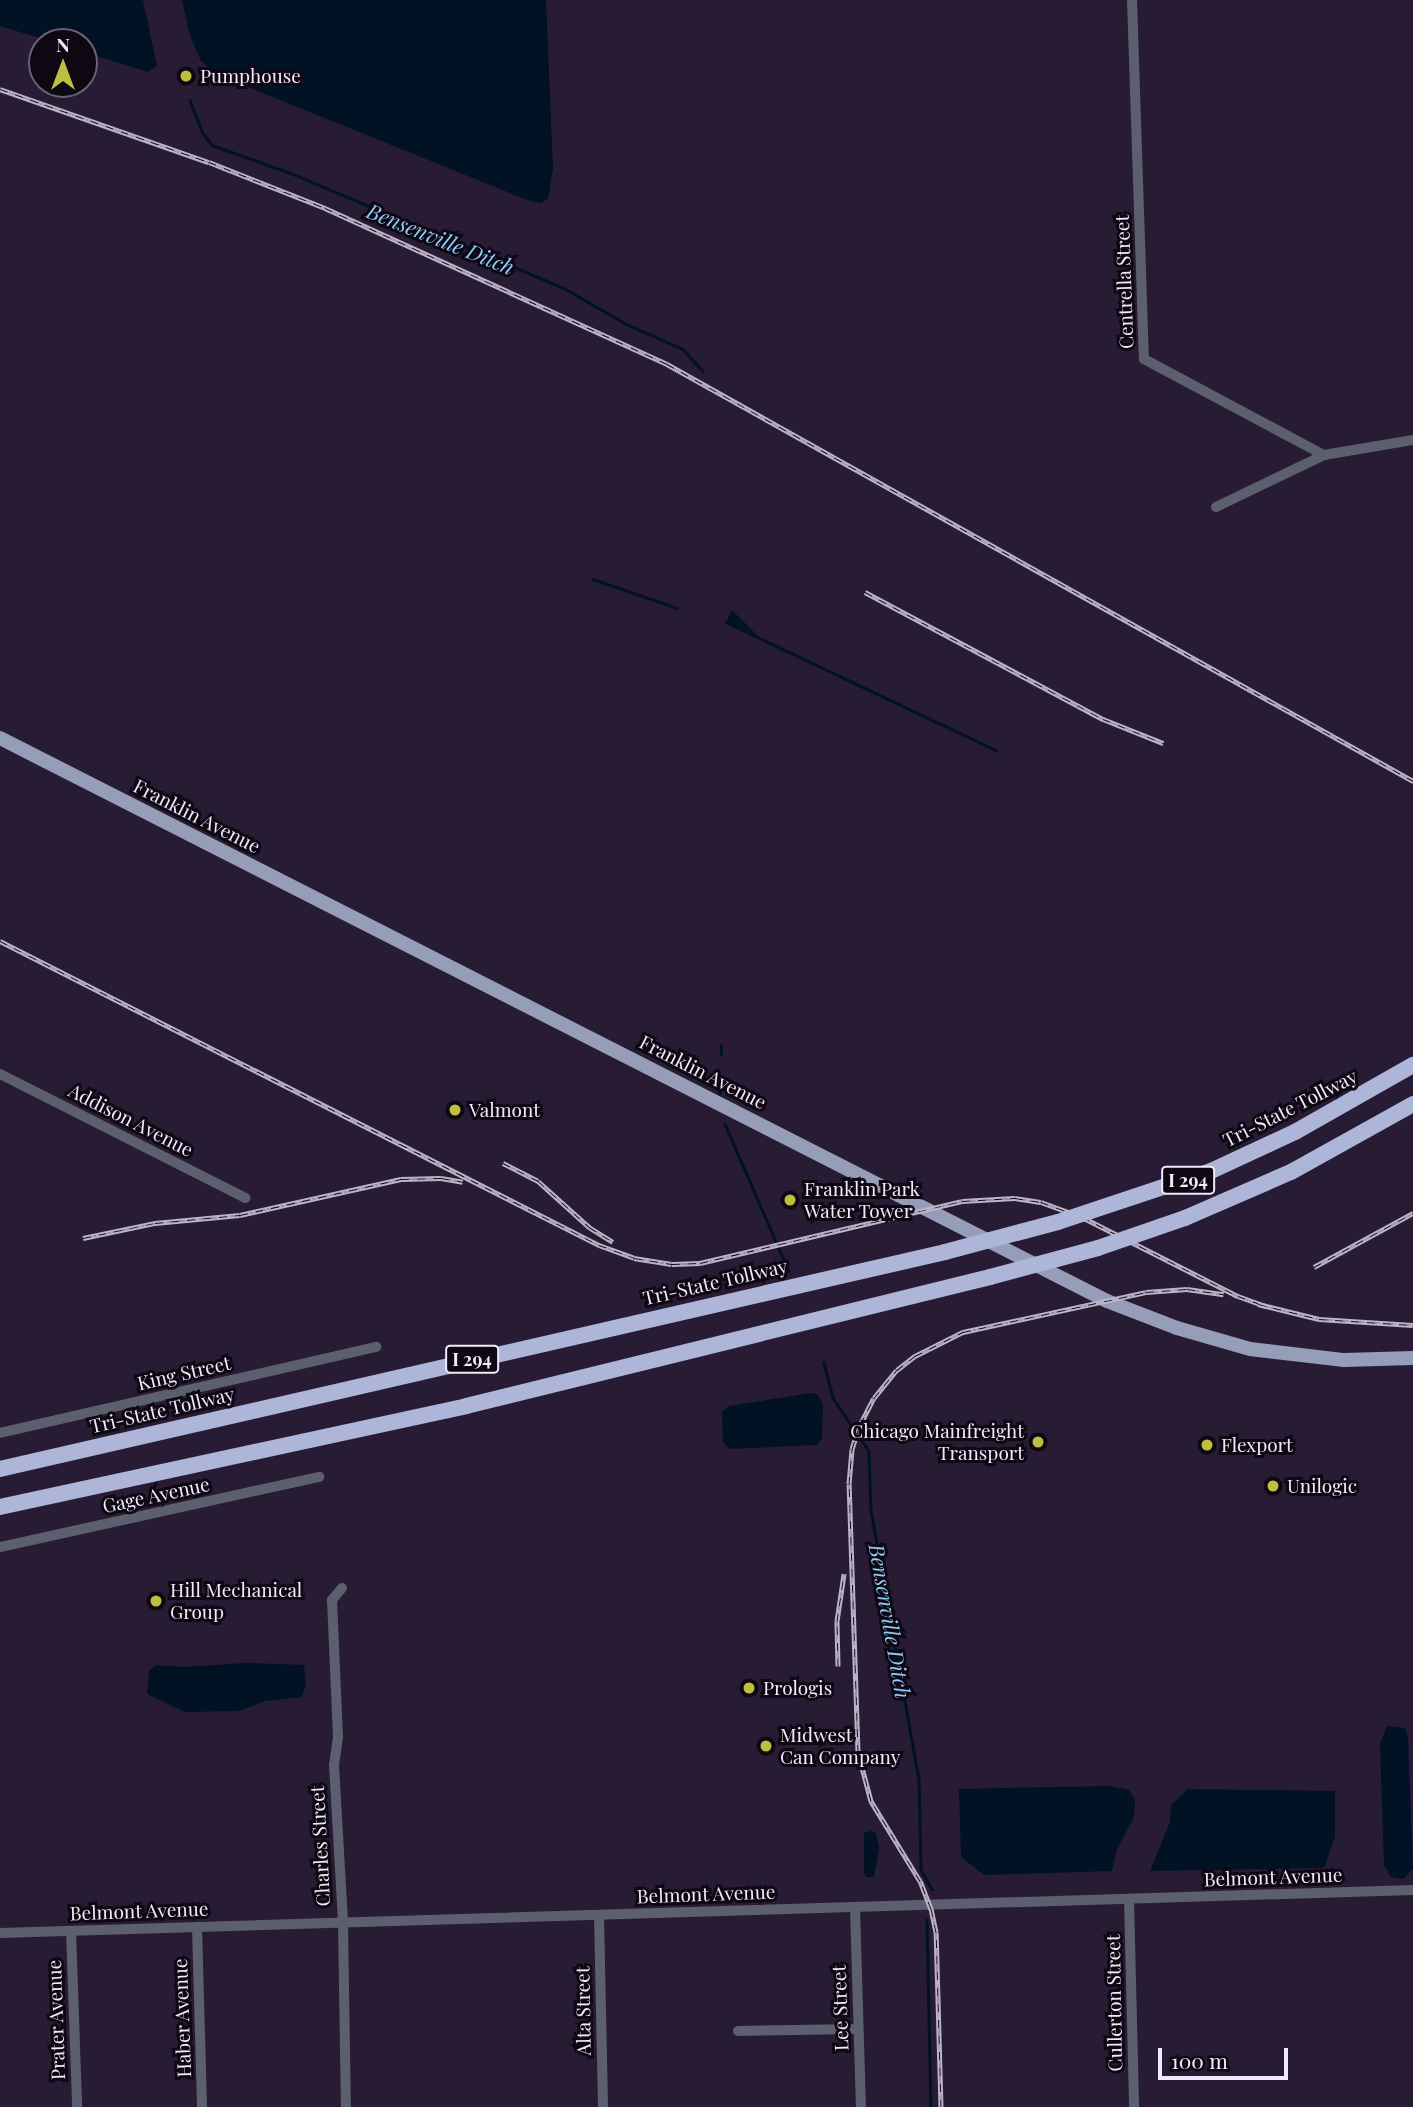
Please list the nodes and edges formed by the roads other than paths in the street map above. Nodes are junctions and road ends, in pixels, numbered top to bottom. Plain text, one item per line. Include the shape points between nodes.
1 (1132, 0) edge
2 (1413, 440) edge
3 (1324, 455) junction
4 (1216, 507) dead end
5 (0, 738) edge
6 (1413, 1065) edge
7 (0, 1074) edge
8 (1413, 1104) edge
9 (246, 1198) dead end
10 (376, 1348) dead end
11 (1413, 1358) edge
12 (0, 1433) edge
13 (0, 1469) edge
14 (319, 1477) dead end
15 (0, 1507) edge
16 (0, 1547) edge
17 (342, 1588) dead end
18 (1413, 1890) edge
19 (1129, 1899) junction
20 (855, 1907) junction
21 (599, 1915) junction
22 (343, 1923) junction
23 (197, 1927) junction
24 (71, 1931) junction
25 (0, 1933) edge
26 (858, 2029) junction
27 (738, 2031) dead end
28 (77, 2107) edge
29 (202, 2107) edge
30 (346, 2107) edge
31 (603, 2107) edge
32 (861, 2107) edge
33 (1135, 2107) edge

1 - 3 street, Centrella Street via 1144,359
2 - 3 street
3 - 4 street
5 - 11 main road, Franklin Avenue via 1107,1301 1250,1349 1330,1359
6 - 13 highway, Tri-State Tollway / I 294, bridge via 1295,1132 1211,1171 1058,1222 945,1252
7 - 9 street, Addison Avenue
8 - 15 highway, I 294, bridge via 1291,1172 1185,1218 1098,1248 466,1406
10 - 12 street, King Street
14 - 16 street, Gage Avenue
17 - 22 street, Charles Street via 332,1600 338,1737 334,1765
18 - 19 street, Belmont Avenue
19 - 20 street, Belmont Avenue
19 - 33 street, Cullerton Street
20 - 21 street, Belmont Avenue
20 - 26 street, Lee Street
21 - 22 street, Belmont Avenue
21 - 31 street, Alta Street
22 - 23 street, Belmont Avenue
22 - 30 street, Charles Street
23 - 24 street, Belmont Avenue
23 - 29 street, Haber Avenue
24 - 25 street, Belmont Avenue
24 - 28 street, Prater Avenue
26 - 27 street
26 - 32 street, Lee Street

